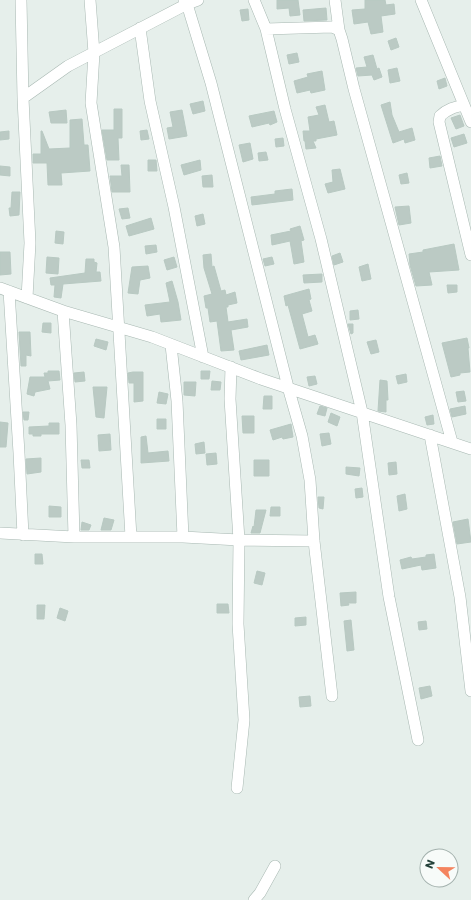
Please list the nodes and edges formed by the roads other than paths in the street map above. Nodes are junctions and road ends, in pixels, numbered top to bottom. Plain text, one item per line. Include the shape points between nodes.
1 (22, 0) edge
2 (90, 0) edge
3 (198, 0) edge
4 (254, 0) edge
5 (335, 0) edge
6 (421, 0) edge
7 (186, 2) edge
8 (140, 28) junction
9 (266, 28) junction
10 (339, 30) junction
11 (94, 53) junction
12 (23, 98) junction
13 (464, 105) junction
14 (471, 122) edge
15 (471, 255) edge
16 (4, 290) edge
17 (27, 298) junction
18 (63, 311) junction
19 (118, 327) junction
20 (171, 345) junction
21 (203, 357) junction
22 (230, 367) junction
23 (288, 387) junction
24 (362, 412) junction
25 (430, 435) junction
26 (452, 442) junction
27 (471, 449) edge
28 (0, 533) edge
29 (22, 535) junction
30 (74, 537) junction
31 (130, 537) junction
32 (182, 537) junction
33 (239, 540) junction
34 (314, 540) junction
35 (471, 691) edge
36 (332, 696) dead end
37 (418, 740) dead end
38 (237, 788) dead end
39 (275, 866) dead end
40 (254, 900) edge

1 - 12 street
2 - 11 street
3 - 7 street
4 - 9 street
5 - 10 street
6 - 13 street
7 - 8 street
7 - 23 street via 211,83
8 - 11 street
8 - 21 street via 150,101 174,207
9 - 10 street via 332,27
9 - 24 street
10 - 26 street
11 - 12 street via 68,66
11 - 19 street via 91,103 114,247
12 - 17 street via 30,243
13 - 14 street
13 - 15 street via 444,112 439,122
16 - 17 street
16 - 29 street via 19,453
17 - 18 street
18 - 19 street
18 - 30 street via 71,425
19 - 20 street
19 - 31 street
20 - 21 street
20 - 32 street via 177,401
21 - 22 street
22 - 23 street
22 - 33 street
23 - 24 street
23 - 34 street via 302,436 310,480
24 - 25 street
24 - 37 street via 389,597
25 - 26 street
25 - 35 street via 460,597
26 - 27 street
28 - 29 street
29 - 30 street
30 - 31 street
31 - 32 street
32 - 33 street
33 - 34 street
33 - 38 street via 238,624 244,720
34 - 36 street
39 - 40 street

